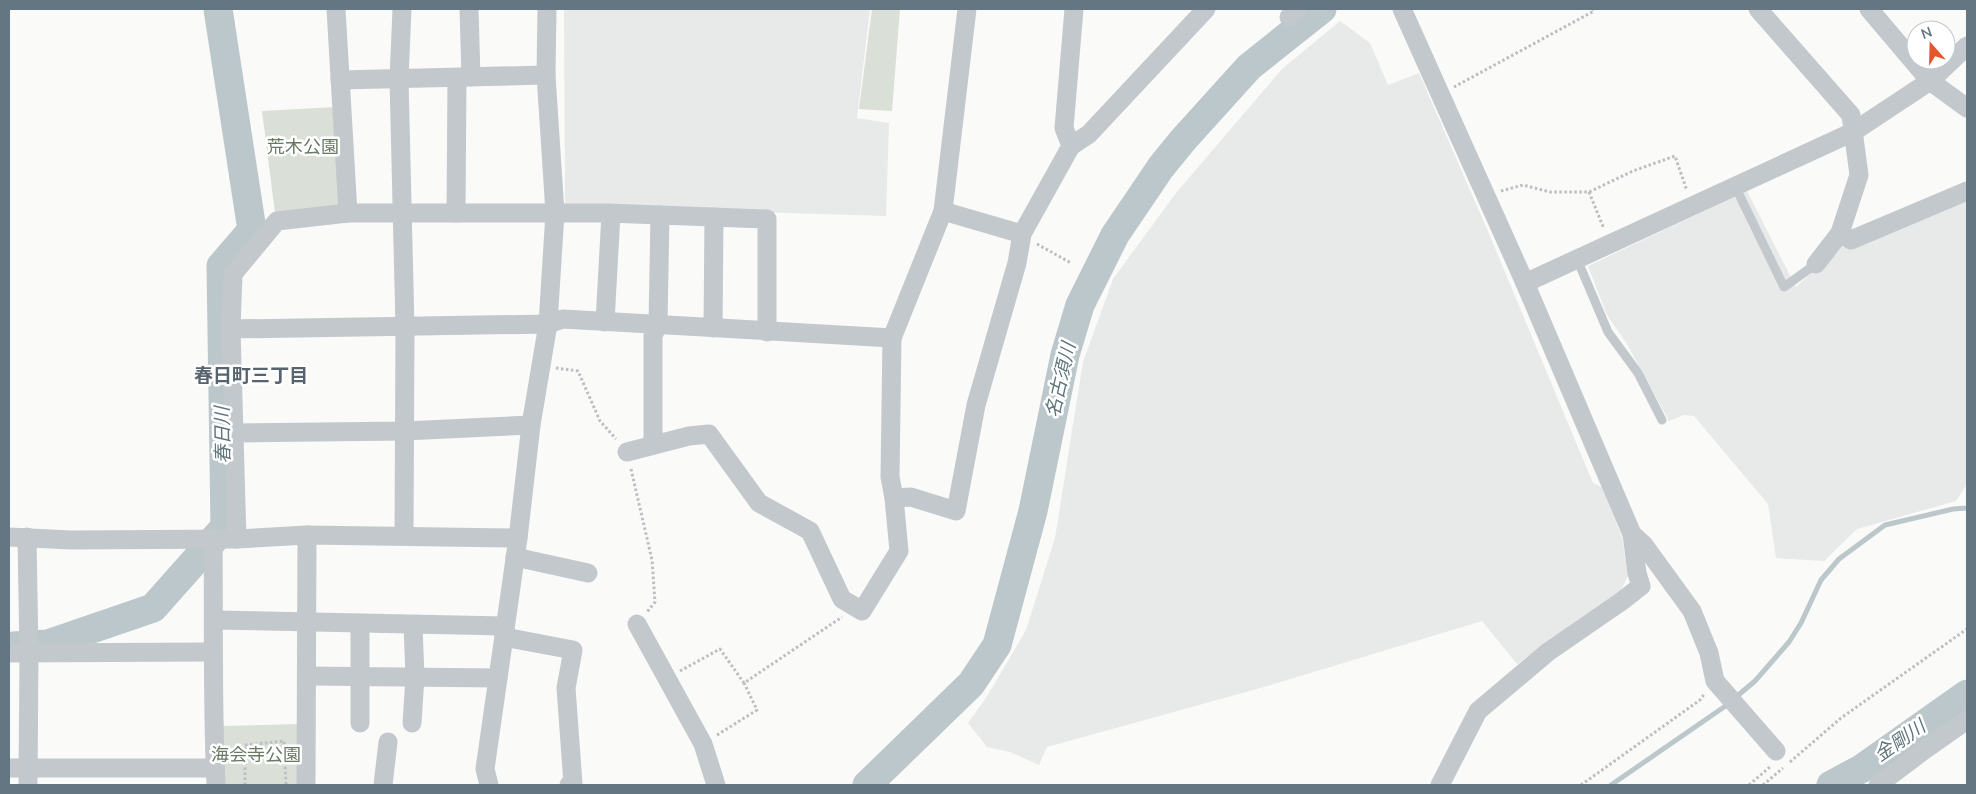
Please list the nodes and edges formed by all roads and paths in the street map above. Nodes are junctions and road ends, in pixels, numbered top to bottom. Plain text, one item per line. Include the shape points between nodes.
1 (336, 9) edge
2 (402, 9) edge
3 (469, 9) edge
4 (547, 9) edge
5 (967, 9) edge
6 (1074, 9) edge
7 (1206, 9) edge
8 (1402, 9) edge
9 (1593, 9) edge
10 (1758, 9) edge
11 (1869, 9) edge
12 (1967, 46) edge
13 (546, 75) junction
14 (464, 77) junction
15 (399, 79) junction
16 (340, 80) junction
17 (1930, 81) junction
18 (1440, 94) junction
19 (1967, 108) edge
20 (1853, 132) junction
21 (1071, 146) junction
22 (1735, 186) junction
23 (1967, 191) edge
24 (1589, 192) junction
25 (1486, 196) junction
26 (1692, 206) junction
27 (943, 211) junction
28 (348, 213) junction
29 (402, 213) junction
30 (555, 213) junction
31 (456, 214) junction
32 (611, 214) junction
33 (660, 215) junction
34 (714, 217) junction
35 (1840, 233) junction
36 (1022, 234) junction
37 (1610, 244) junction
38 (1577, 259) junction
39 (1071, 263) dead end
40 (1816, 264) joint
41 (1525, 283) junction
42 (605, 322) junction
43 (548, 324) junction
44 (658, 324) junction
45 (405, 327) junction
46 (714, 328) junction
47 (231, 330) junction
48 (767, 332) junction
49 (892, 338) junction
50 (541, 366) junction
51 (1662, 420) dead end
52 (531, 425) junction
53 (404, 431) junction
54 (235, 433) junction
55 (653, 445) junction
56 (627, 452) junction
57 (894, 498) junction
58 (1632, 534) junction
59 (307, 535) junction
60 (404, 536) junction
61 (18, 537) edge
62 (213, 538) junction
63 (518, 538) junction
64 (237, 539) junction
65 (515, 557) junction
66 (588, 573) dead end
67 (842, 599) junction
68 (214, 620) junction
69 (306, 622) junction
70 (360, 624) junction
71 (413, 624) junction
72 (637, 624) joint
73 (1967, 629) edge
74 (504, 632) junction
75 (212, 652) junction
76 (9, 653) edge
77 (29, 653) junction
78 (306, 676) junction
79 (360, 677) junction
80 (415, 677) junction
81 (498, 678) junction
82 (667, 678) junction
83 (1716, 681) junction
84 (744, 683) junction
85 (1967, 720) edge
86 (360, 723) dead end
87 (412, 723) dead end
88 (388, 742) dead end
89 (703, 744) junction
90 (1776, 751) joint
91 (9, 768) edge
92 (28, 777) edge
93 (216, 777) edge
94 (245, 785) edge
95 (286, 785) edge
96 (306, 785) edge
97 (383, 785) edge
98 (489, 785) edge
99 (569, 785) edge
100 (716, 785) edge
101 (1440, 785) edge
102 (1581, 785) edge
103 (1749, 785) edge
104 (1763, 785) edge
105 (1878, 785) edge

1 - 16 street
2 - 15 street
3 - 14 street
4 - 13 street
5 - 27 street
6 - 21 street via 1064,128
7 - 21 street via 1089,134
8 - 18 street
9 - 18 path
10 - 20 street via 1851,115
11 - 17 street
12 - 17 street
13 - 14 street
13 - 30 street
14 - 15 street
14 - 31 street
15 - 16 street
15 - 29 street
16 - 28 street
17 - 19 street
17 - 20 street
18 - 25 street
20 - 22 street
20 - 35 street via 1859,175
21 - 36 street
22 - 26 street
22 - 40 lane via 1784,287
23 - 35 street via 1851,240
24 - 25 path via 1550,192 1523,185
24 - 26 path via 1675,156
24 - 37 path
25 - 41 street
26 - 37 street
27 - 36 street
27 - 49 street
28 - 29 street
28 - 47 street via 277,222 233,274
29 - 31 street
29 - 45 street
30 - 31 street
30 - 32 street
30 - 43 street
32 - 33 street
32 - 42 street
33 - 34 street
33 - 44 street
34 - 46 street
34 - 48 street via 767,219
35 - 40 street
36 - 39 path
36 - 57 street via 976,405 956,511 911,497
37 - 38 street
38 - 41 street
38 - 51 lane via 1608,332 1638,373
41 - 58 street
42 - 43 street via 562,319
42 - 44 street
43 - 45 street
43 - 50 street
44 - 46 street
44 - 55 street via 653,336
45 - 47 street
45 - 53 street
46 - 48 street
47 - 54 street
48 - 49 street
49 - 57 street via 890,477
50 - 52 street
50 - 56 path via 578,371 600,421
52 - 53 street
52 - 63 street
53 - 54 street
53 - 60 street
54 - 64 street
55 - 56 street
55 - 67 street via 709,434 759,502 810,531
56 - 72 path via 652,560 655,602
57 - 67 street via 899,551 862,611
58 - 83 street via 1644,544 1692,611
58 - 101 street via 1641,586 1548,652 1478,711
59 - 60 street
59 - 64 street
59 - 69 street
60 - 63 street
61 - 62 street via 71,540
61 - 77 street
62 - 64 street
62 - 68 street
63 - 65 street
65 - 66 street
65 - 74 street
67 - 84 path via 843,616
68 - 69 street
68 - 75 street
69 - 70 street
69 - 78 street
70 - 71 street
70 - 79 street
71 - 74 street
71 - 80 street
72 - 82 street
73 - 104 path via 1841,718
74 - 81 street
74 - 99 street via 573,650 566,688 573,784
75 - 77 street
75 - 93 street
76 - 77 street
77 - 92 street
78 - 79 street
78 - 96 street
79 - 80 street
79 - 86 street
80 - 81 street
80 - 87 street
81 - 98 street via 485,769
82 - 84 path via 720,649
82 - 89 street
83 - 90 street
83 - 102 path via 1700,700
84 - 89 path via 757,710
85 - 105 street
88 - 97 street
89 - 100 street
90 - 103 path via 1777,761
91 - 92 street
92 - 93 street
94 - 95 path via 245,745 284,742

